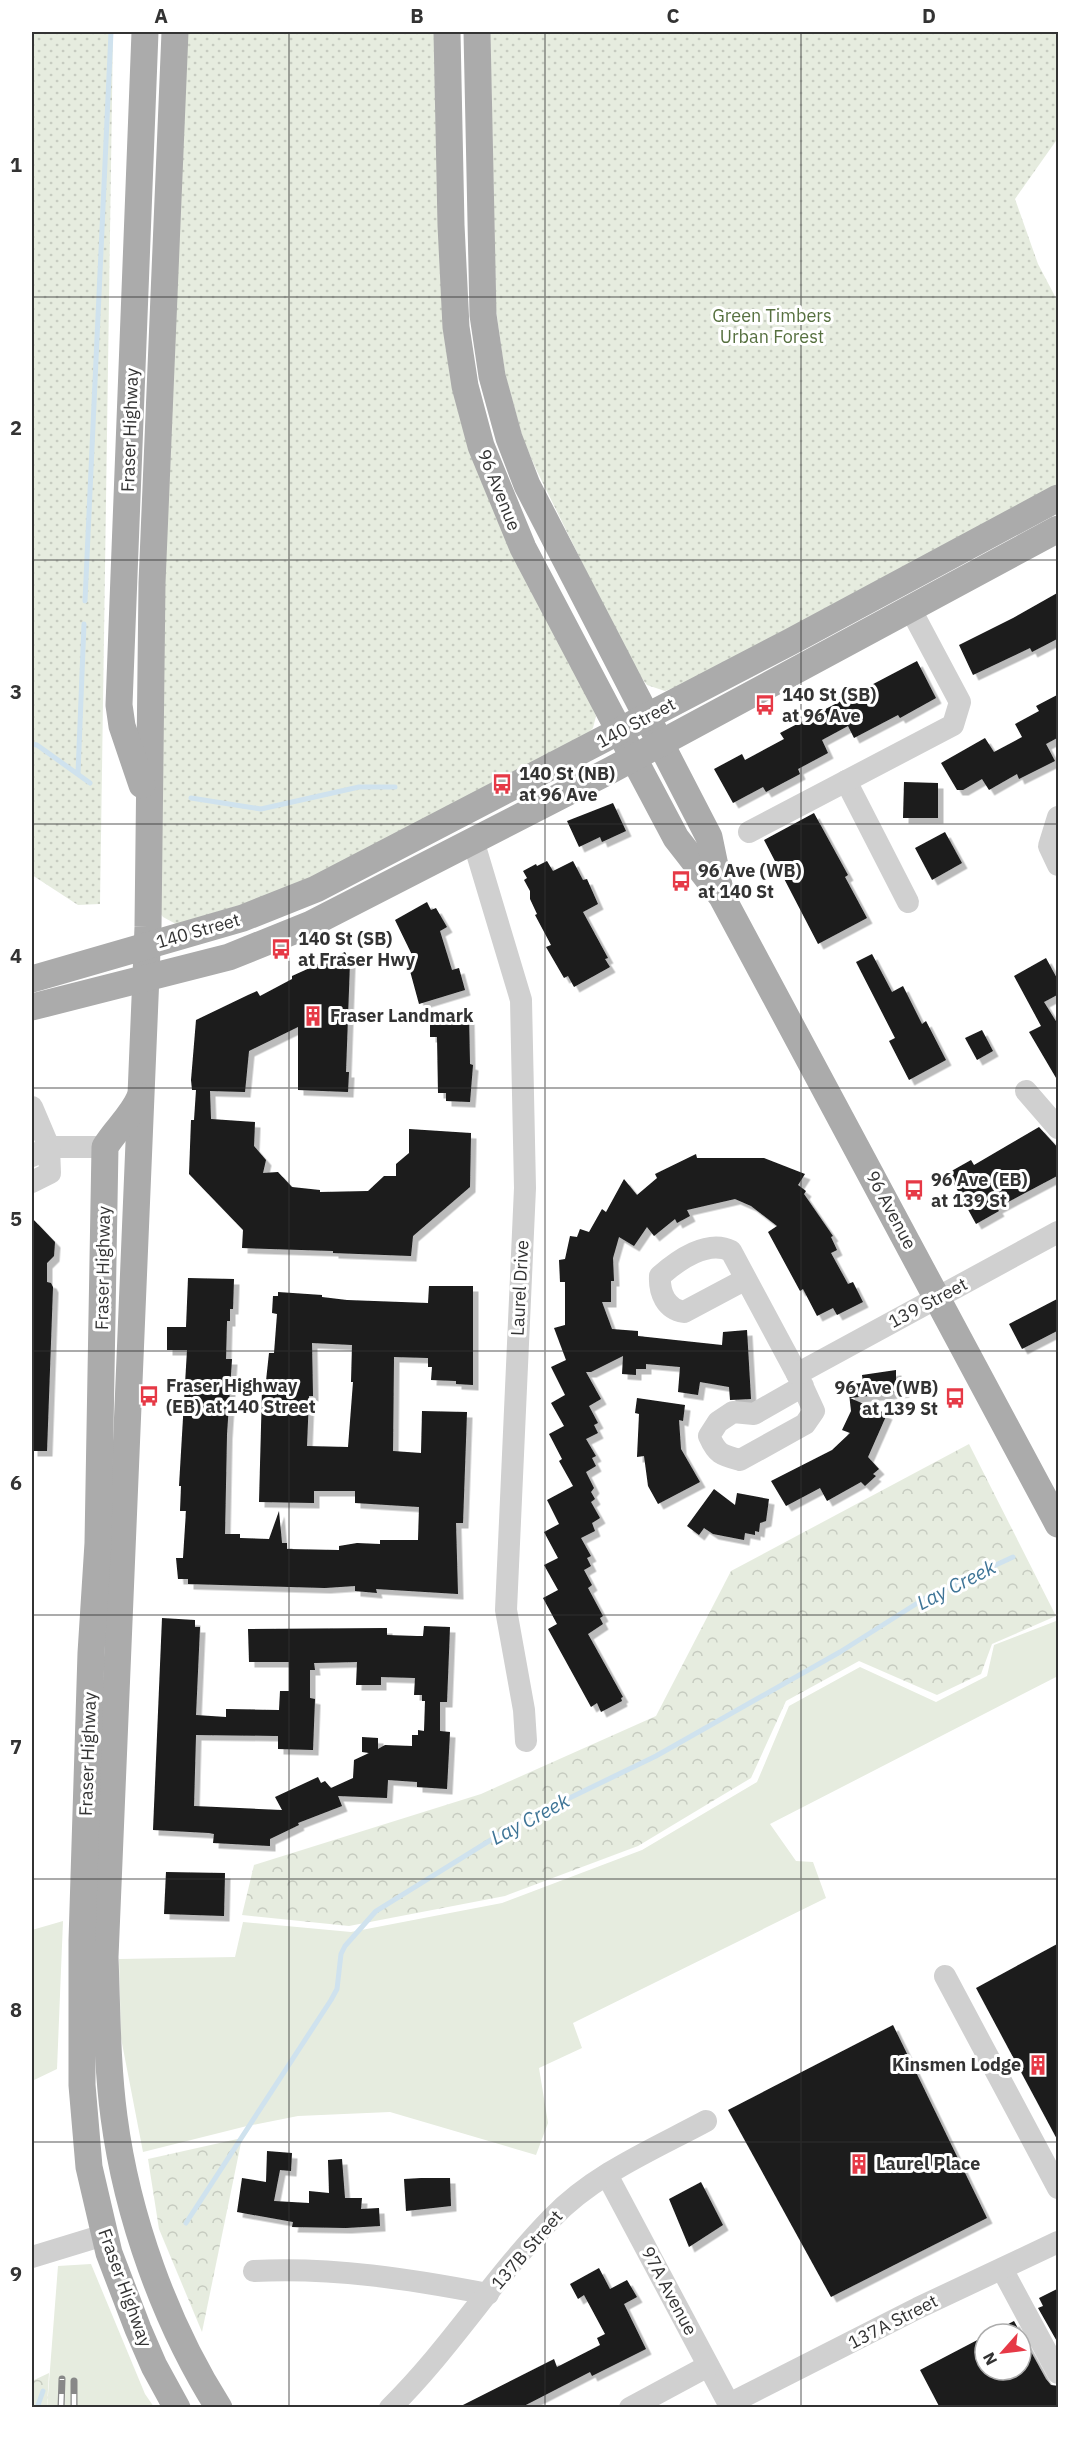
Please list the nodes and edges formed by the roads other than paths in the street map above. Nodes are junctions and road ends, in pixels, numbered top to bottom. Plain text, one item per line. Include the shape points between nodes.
1 (145, 32) edge
2 (175, 32) edge
3 (447, 32) edge
4 (477, 32) edge
5 (1059, 498) edge
6 (1059, 529) edge
7 (911, 610) junction
8 (647, 717) junction
9 (620, 731) junction
10 (660, 744) junction
11 (634, 758) junction
12 (846, 781) junction
13 (1059, 817) edge
14 (149, 825) junction
15 (749, 832) dead end
16 (473, 840) junction
17 (1059, 865) edge
18 (722, 897) junction
19 (908, 902) dead end
20 (146, 945) junction
21 (144, 978) junction
22 (32, 979) edge
23 (32, 1007) edge
24 (1026, 1091) dead end
25 (140, 1095) junction
26 (32, 1110) edge
27 (1059, 1128) edge
28 (105, 1147) junction
29 (40, 1152) edge
30 (32, 1182) edge
31 (1059, 1232) edge
32 (746, 1279) dead end
33 (938, 1297) junction
34 (1059, 1524) edge
35 (526, 1741) dead end
36 (945, 1976) dead end
37 (706, 2121) dead end
38 (606, 2175) junction
39 (1059, 2188) edge
40 (104, 2235) junction
41 (1059, 2242) edge
42 (32, 2257) edge
43 (1002, 2269) junction
44 (254, 2271) dead end
45 (488, 2294) junction
46 (708, 2366) junction
47 (1059, 2373) edge
48 (730, 2406) edge
49 (177, 2408) edge
50 (219, 2408) edge
51 (390, 2408) edge
52 (630, 2408) edge

1 - 14 main road, Fraser Highway via 119,705
2 - 14 main road, Fraser Highway via 152,583
3 - 9 main road, 96 Avenue via 451,237 456,327 465,386 481,446 506,510
4 - 8 main road, 96 Avenue via 483,315 492,376 527,485
5 - 8 main road, 140 Street
6 - 7 main road, 140 Street
7 - 10 main road, 140 Street
7 - 12 street via 960,702 953,725
8 - 9 main road, 140 Street
8 - 10 main road, 96 Avenue
9 - 11 main road, 96 Avenue
9 - 20 main road, 140 Street via 316,889 243,918
10 - 11 main road, 140 Street
10 - 18 main road, 96 Avenue via 709,837
11 - 16 main road, 140 Street
11 - 18 main road, 96 Avenue via 676,838
12 - 15 street
12 - 19 street
13 - 17 street via 1049,846
14 - 20 main road, Fraser Highway
16 - 21 main road, 140 Street via 272,941 229,957
16 - 35 street, Laurel Drive via 520,1000 525,1188 506,1610
18 - 33 main road, 96 Avenue
20 - 21 main road, Fraser Highway
20 - 22 main road, 140 Street
21 - 23 main road, 140 Street
21 - 25 main road, Fraser Highway
24 - 27 street
25 - 28 main road, Fraser Highway via 133,1112
25 - 50 main road, Fraser Highway via 106,1943 109,2054 114,2117 148,2256 177,2331
26 - 29 street
28 - 29 street
28 - 40 main road, Fraser Highway via 98,1543 82,1941 84,2122
29 - 30 street via 50,1173
31 - 33 street, 139 Street
32 - 33 street, 139 Street via 800,1380
33 - 34 main road, 96 Avenue
36 - 39 street
37 - 38 street, 137B Street
38 - 45 street, 137B Street via 553,2216
38 - 46 street, 97A Avenue
40 - 42 street
40 - 49 main road, Fraser Highway via 138,2329
41 - 43 street, 137A Street
43 - 47 street
43 - 48 street, 137A Street
44 - 45 street, 137B Street via 334,2271 405,2278
45 - 51 street via 418,2381
46 - 48 street, 97A Avenue
46 - 52 street

